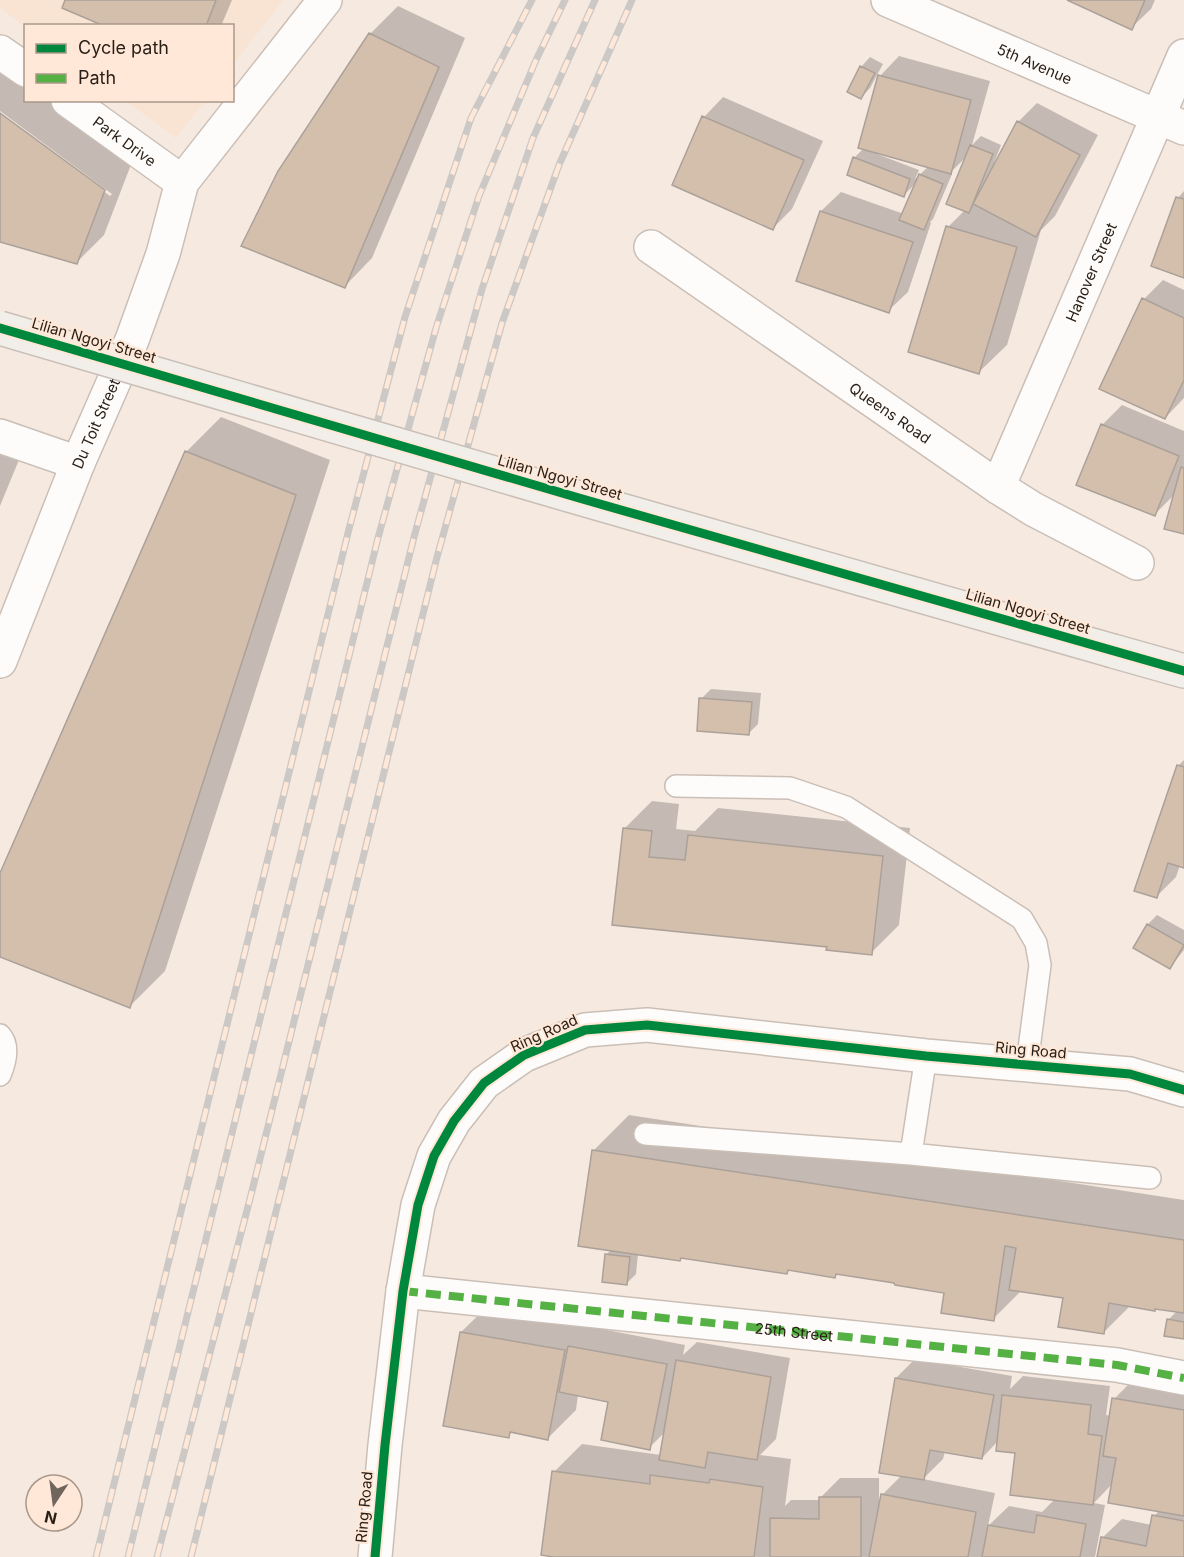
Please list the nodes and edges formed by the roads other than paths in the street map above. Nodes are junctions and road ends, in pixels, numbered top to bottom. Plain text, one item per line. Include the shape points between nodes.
1 (325, 0) edge
2 (888, 0) edge
3 (0, 52) edge
4 (1184, 56) edge
5 (24, 69) edge
6 (71, 102) edge
7 (1171, 122) edge
8 (182, 182) junction
9 (651, 247) dead end
10 (0, 328) edge
11 (0, 435) edge
12 (78, 463) junction
13 (998, 487) junction
14 (1137, 563) dead end
15 (0, 661) edge
16 (1184, 671) edge
17 (676, 786) dead end
18 (0, 1035) edge
19 (926, 1056) junction
20 (1028, 1064) junction
21 (0, 1075) edge
22 (1184, 1090) edge
23 (645, 1134) dead end
24 (911, 1154) junction
25 (1150, 1178) dead end
26 (403, 1291) junction
27 (1184, 1378) edge
28 (375, 1557) edge

1 - 8 street
2 - 7 street, 5th Avenue
3 - 5 street
4 - 7 street, Hanover Street
6 - 8 street, Park Drive
7 - 13 street, Hanover Street
8 - 12 street, Du Toit Street via 163,254 132,340
9 - 13 street, Queens Road
10 - 16 street, Lilian Ngoyi Street, bridge
11 - 12 street
12 - 15 street, Du Toit Street
13 - 14 street, Queens Road
17 - 20 lane via 790,788 846,807 1022,919 1036,943 1040,965
18 - 21 lane via 6,1060
19 - 20 street, Ring Road
19 - 24 lane
19 - 26 street, Ring Road via 647,1025 585,1030 524,1055 484,1083 454,1121 434,1156 418,1204
20 - 22 street, Ring Road via 1130,1074
23 - 24 lane
24 - 25 lane
26 - 27 street, 25th Street via 1117,1365
26 - 28 street, Ring Road

